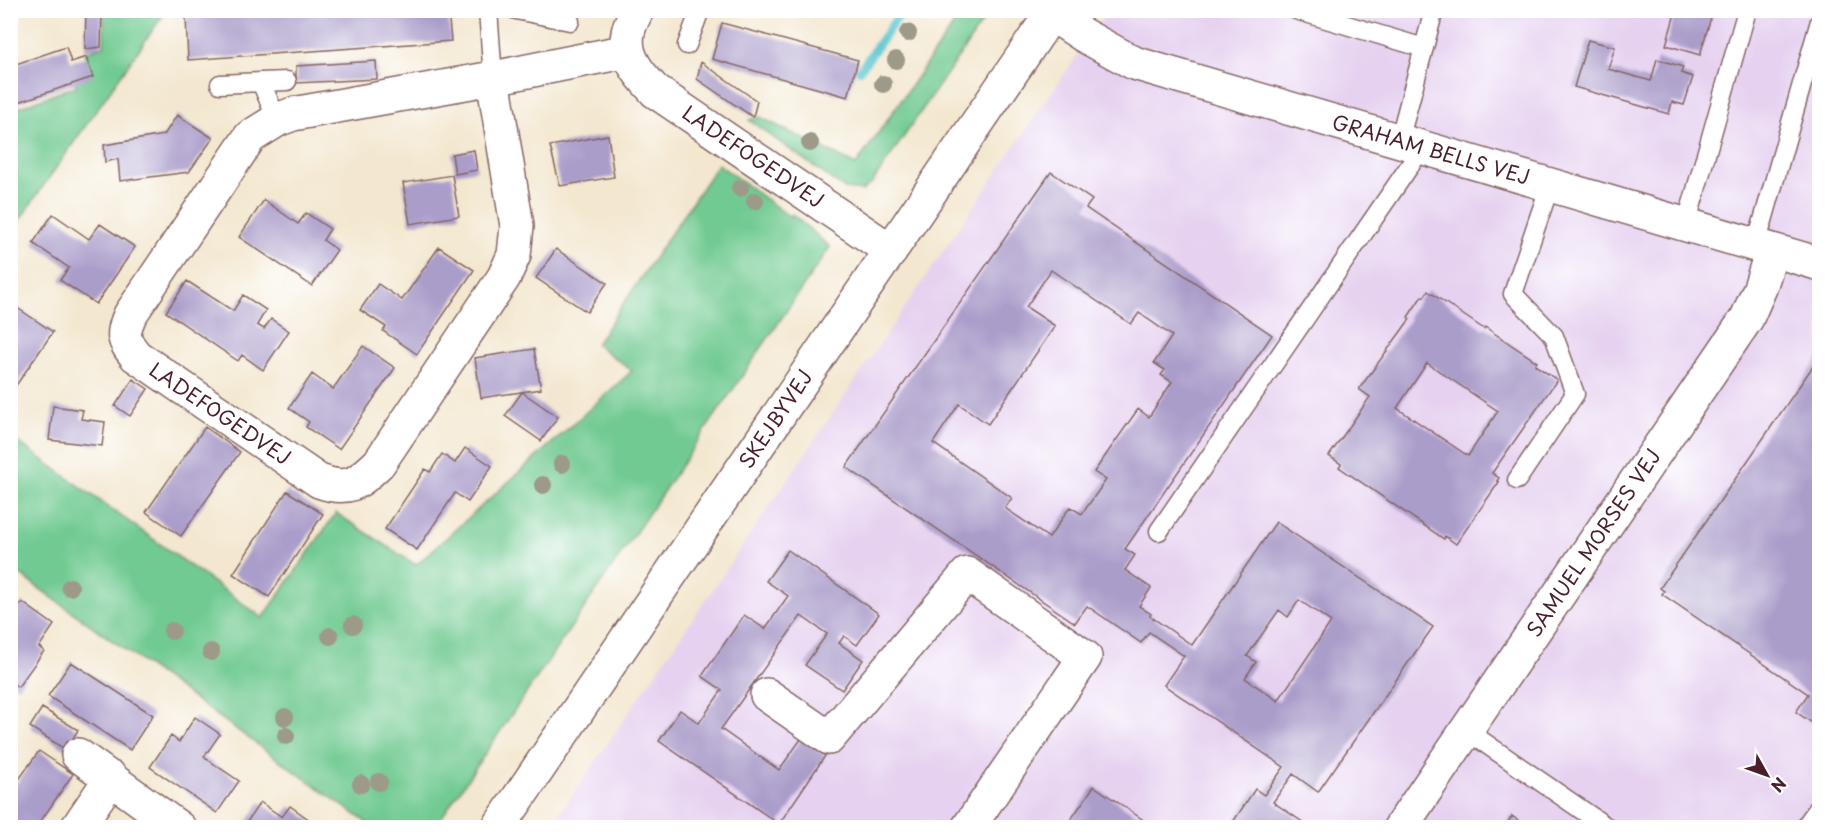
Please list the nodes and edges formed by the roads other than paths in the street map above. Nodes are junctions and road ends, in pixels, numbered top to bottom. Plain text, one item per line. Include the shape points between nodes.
1 (488, 10) edge
2 (516, 10) edge
3 (637, 10) edge
4 (700, 10) edge
5 (1296, 10) edge
6 (1434, 10) edge
7 (1747, 10) edge
8 (1815, 10) edge
9 (1053, 12) edge
10 (1820, 16) edge
11 (570, 21) dead end
12 (1820, 21) edge
13 (687, 45) dead end
14 (1424, 48) junction
15 (628, 51) junction
16 (493, 78) junction
17 (287, 81) dead end
18 (261, 82) junction
19 (220, 84) dead end
20 (277, 120) junction
21 (1411, 144) junction
22 (1550, 185) junction
23 (1686, 225) junction
24 (1764, 248) junction
25 (891, 251) junction
26 (1820, 264) edge
27 (1518, 480) dead end
28 (1159, 531) dead end
29 (767, 694) dead end
30 (1466, 730) junction
31 (78, 755) dead end
32 (111, 778) junction
33 (1820, 806) edge
34 (77, 828) edge
35 (179, 828) edge
36 (498, 828) edge
37 (968, 828) edge
38 (1400, 828) edge
39 (1608, 828) edge
40 (1804, 828) edge

1 - 16 lane
2 - 11 lane
3 - 15 street via 627,33
4 - 13 lane
5 - 14 lane
6 - 14 lane
7 - 23 lane
8 - 10 lane
9 - 21 street, GRAHAM BELLS VEJ via 1083,35 1134,63
9 - 25 street, SKEJBYVEJ
12 - 24 lane
14 - 21 lane
15 - 16 street, LADEFOGEDVEJ
15 - 25 street, LADEFOGEDVEJ via 636,71 656,91
16 - 20 street, LADEFOGEDVEJ
16 - 20 street, LADEFOGEDVEJ via 517,226 514,255 504,277 379,463 350,485 333,486 319,481 136,356 125,342 124,327 130,315 250,138
17 - 18 lane
18 - 19 lane
18 - 20 lane
21 - 22 street, GRAHAM BELLS VEJ
21 - 28 lane
22 - 23 street, GRAHAM BELLS VEJ
22 - 27 lane via 1513,294 1554,336 1575,394
23 - 24 street, GRAHAM BELLS VEJ
24 - 26 street, GRAHAM BELLS VEJ
24 - 30 street, SAMUEL MORSES VEJ via 1760,288 1747,318
25 - 36 street, SKEJBYVEJ
29 - 37 street via 829,738 967,574 1085,657
30 - 38 street, SAMUEL MORSES VEJ
30 - 39 lane
31 - 32 street
32 - 34 street
32 - 35 street
33 - 40 lane

